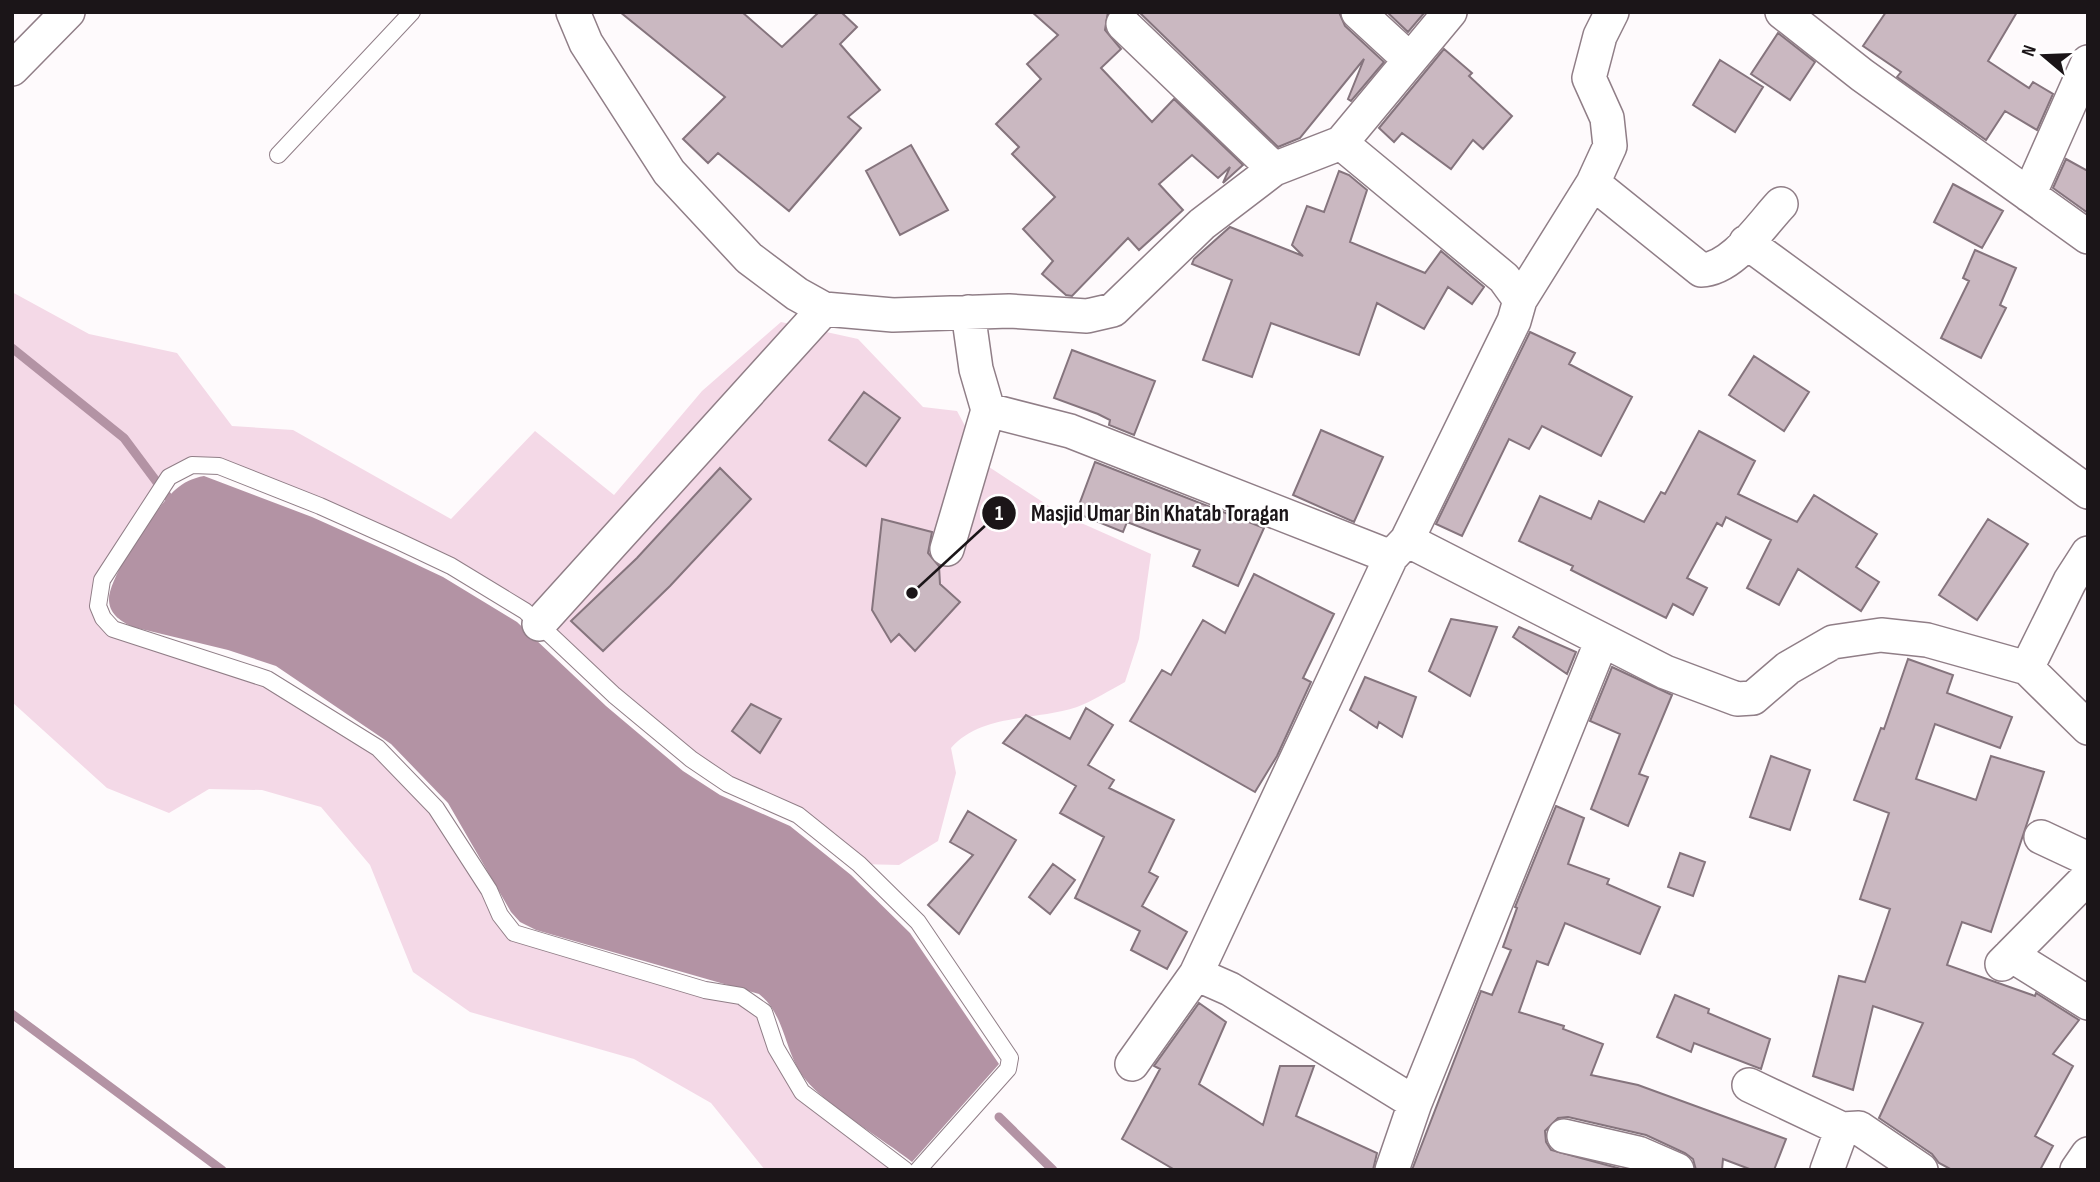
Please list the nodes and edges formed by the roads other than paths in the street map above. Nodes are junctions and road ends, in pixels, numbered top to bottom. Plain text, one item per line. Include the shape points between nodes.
1 (68, 12) edge
2 (412, 12) edge
3 (573, 12) edge
4 (1358, 12) edge
5 (1450, 12) edge
6 (1612, 12) edge
7 (1782, 12) edge
8 (1123, 24) dead end
9 (1409, 59) junction
10 (2088, 62) edge
11 (12, 69) edge
12 (1341, 143) junction
13 (278, 155) dead end
14 (1274, 169) junction
15 (1593, 183) junction
16 (2029, 195) junction
17 (1781, 204) dead end
18 (2088, 237) edge
19 (1746, 242) junction
20 (1520, 300) junction
21 (824, 309) junction
22 (968, 312) junction
23 (988, 410) junction
24 (2088, 492) edge
25 (947, 549) dead end
26 (1399, 549) junction
27 (2088, 553) edge
28 (539, 624) junction
29 (1602, 640) junction
30 (2027, 668) junction
31 (2088, 728) edge
32 (2041, 837) dead end
33 (2088, 859) edge
34 (2088, 877) edge
35 (1196, 974) junction
36 (2088, 1003) edge
37 (1132, 1064) dead end
38 (1749, 1085) dead end
39 (1415, 1103) junction
40 (1842, 1129) junction
41 (1564, 1136) dead end
42 (2088, 1154) edge
43 (905, 1170) edge
44 (918, 1170) edge
45 (1392, 1170) edge
46 (1677, 1170) edge
47 (1827, 1170) edge
48 (1921, 1170) edge
49 (2077, 1170) edge

1 - 11 street
2 - 13 lane
3 - 21 street via 586,43 669,172 749,258
4 - 9 street
5 - 9 street
6 - 15 street via 1589,78 1607,118 1610,146
7 - 16 street
8 - 14 street
9 - 12 street
10 - 16 street
12 - 14 street
12 - 20 street via 1504,278
14 - 22 street via 1202,224 1113,310 1087,316
15 - 19 street via 1701,270 1712,270
15 - 20 street
16 - 18 street
17 - 19 street
19 - 24 street
20 - 26 street via 1514,321
21 - 22 street via 893,314
21 - 28 street
22 - 23 street via 976,369
23 - 25 street
23 - 26 street via 1070,430
26 - 29 street
26 - 35 street
27 - 30 street
28 - 43 lane via 451,566 307,501 206,464 179,469 169,477 102,580 98,606 113,629 267,679 378,748 436,808 514,933 705,990 741,996 764,1012 776,1048 802,1092
28 - 44 lane via 691,759 729,784 798,815 859,864 918,922 1011,1060
29 - 30 street via 1665,672 1745,701 1833,642 1881,635 1927,640
29 - 39 street
30 - 31 street
32 - 33 street
34 - 36 street via 2007,960
35 - 37 street
35 - 39 street via 1230,989
38 - 40 street
39 - 45 street
40 - 47 street
40 - 48 street via 1859,1128
41 - 46 street via 1638,1153
42 - 49 street

